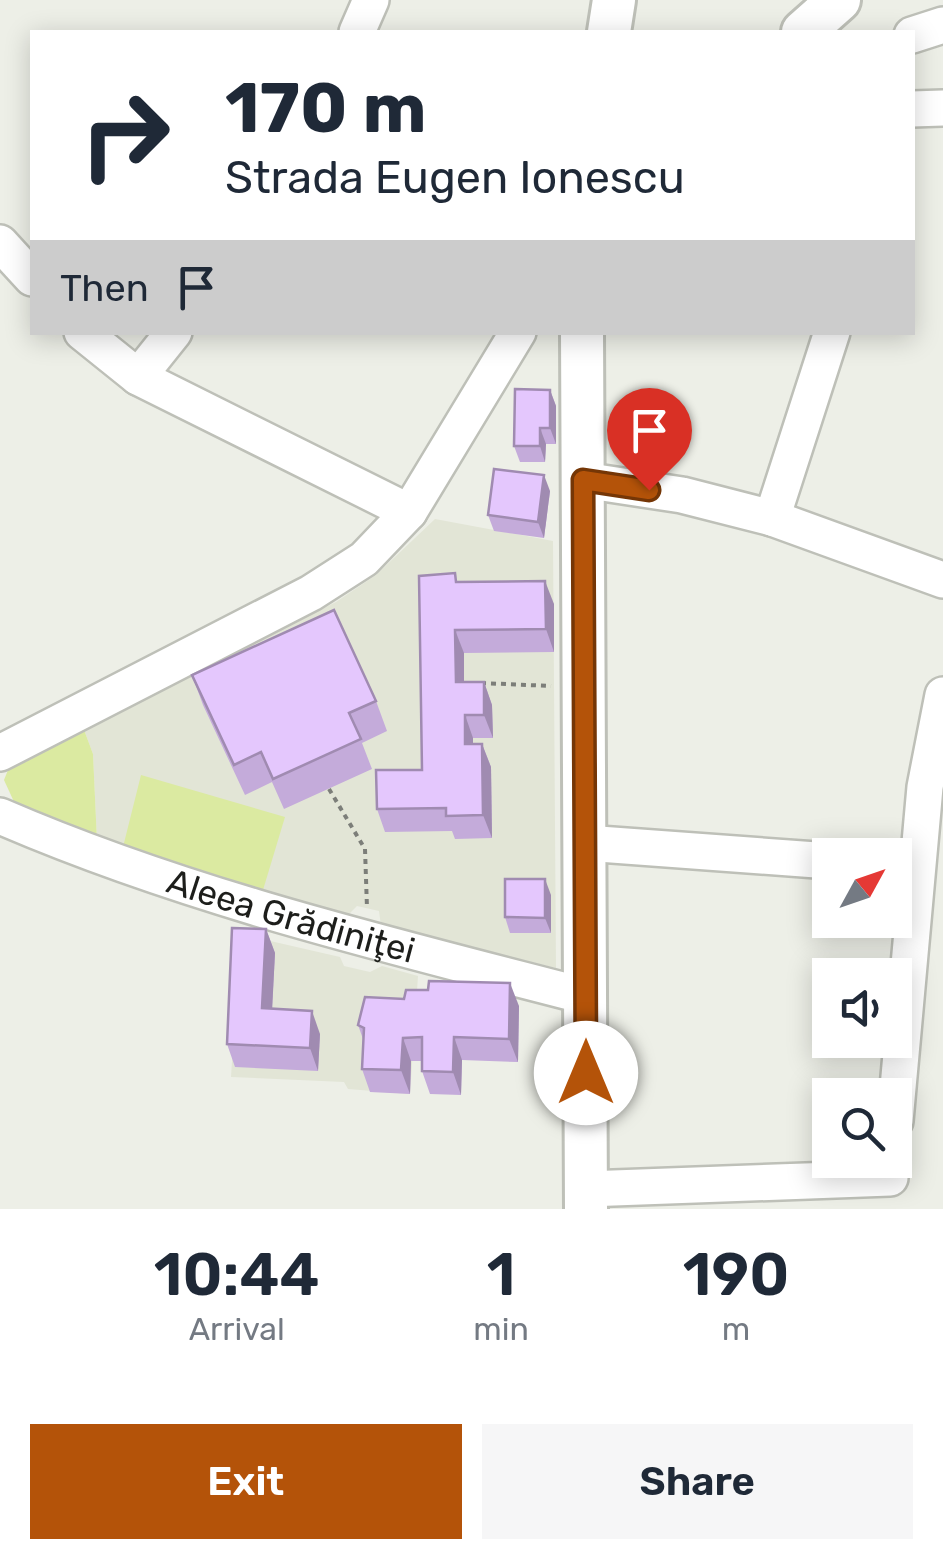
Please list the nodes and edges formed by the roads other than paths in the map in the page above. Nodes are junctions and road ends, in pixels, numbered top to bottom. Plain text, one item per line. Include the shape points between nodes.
1 (371, 0) edge
2 (614, 0) edge
3 (943, 24) edge
4 (357, 30) edge
5 (609, 30) edge
6 (915, 33) edge
7 (915, 108) edge
8 (943, 108) edge
9 (0, 243) edge
10 (30, 276) edge
11 (86, 335) edge
12 (172, 335) edge
13 (516, 335) edge
14 (582, 335) edge
15 (831, 335) edge
16 (138, 377) junction
17 (583, 480) junction
18 (409, 512) junction
19 (772, 518) junction
20 (943, 580) edge
21 (943, 695) edge
22 (0, 753) edge
23 (0, 816) edge
24 (912, 842) edge
25 (584, 843) junction
26 (812, 860) edge
27 (903, 938) edge
28 (586, 996) junction
29 (897, 1078) edge
30 (890, 1182) edge
31 (586, 1199) edge

1 - 4 street
2 - 5 main road
3 - 6 street
7 - 8 street
9 - 10 street
11 - 16 street
12 - 16 street
13 - 18 street
14 - 17 main road
15 - 19 street
16 - 18 street
17 - 19 street via 682,494
17 - 25 main road
18 - 22 street via 364,559 310,594
19 - 20 street
21 - 24 street
23 - 28 street, Aleea Grădiniţei via 100,857
25 - 26 street
25 - 28 main road
27 - 29 street
28 - 31 main road
30 - 31 street

